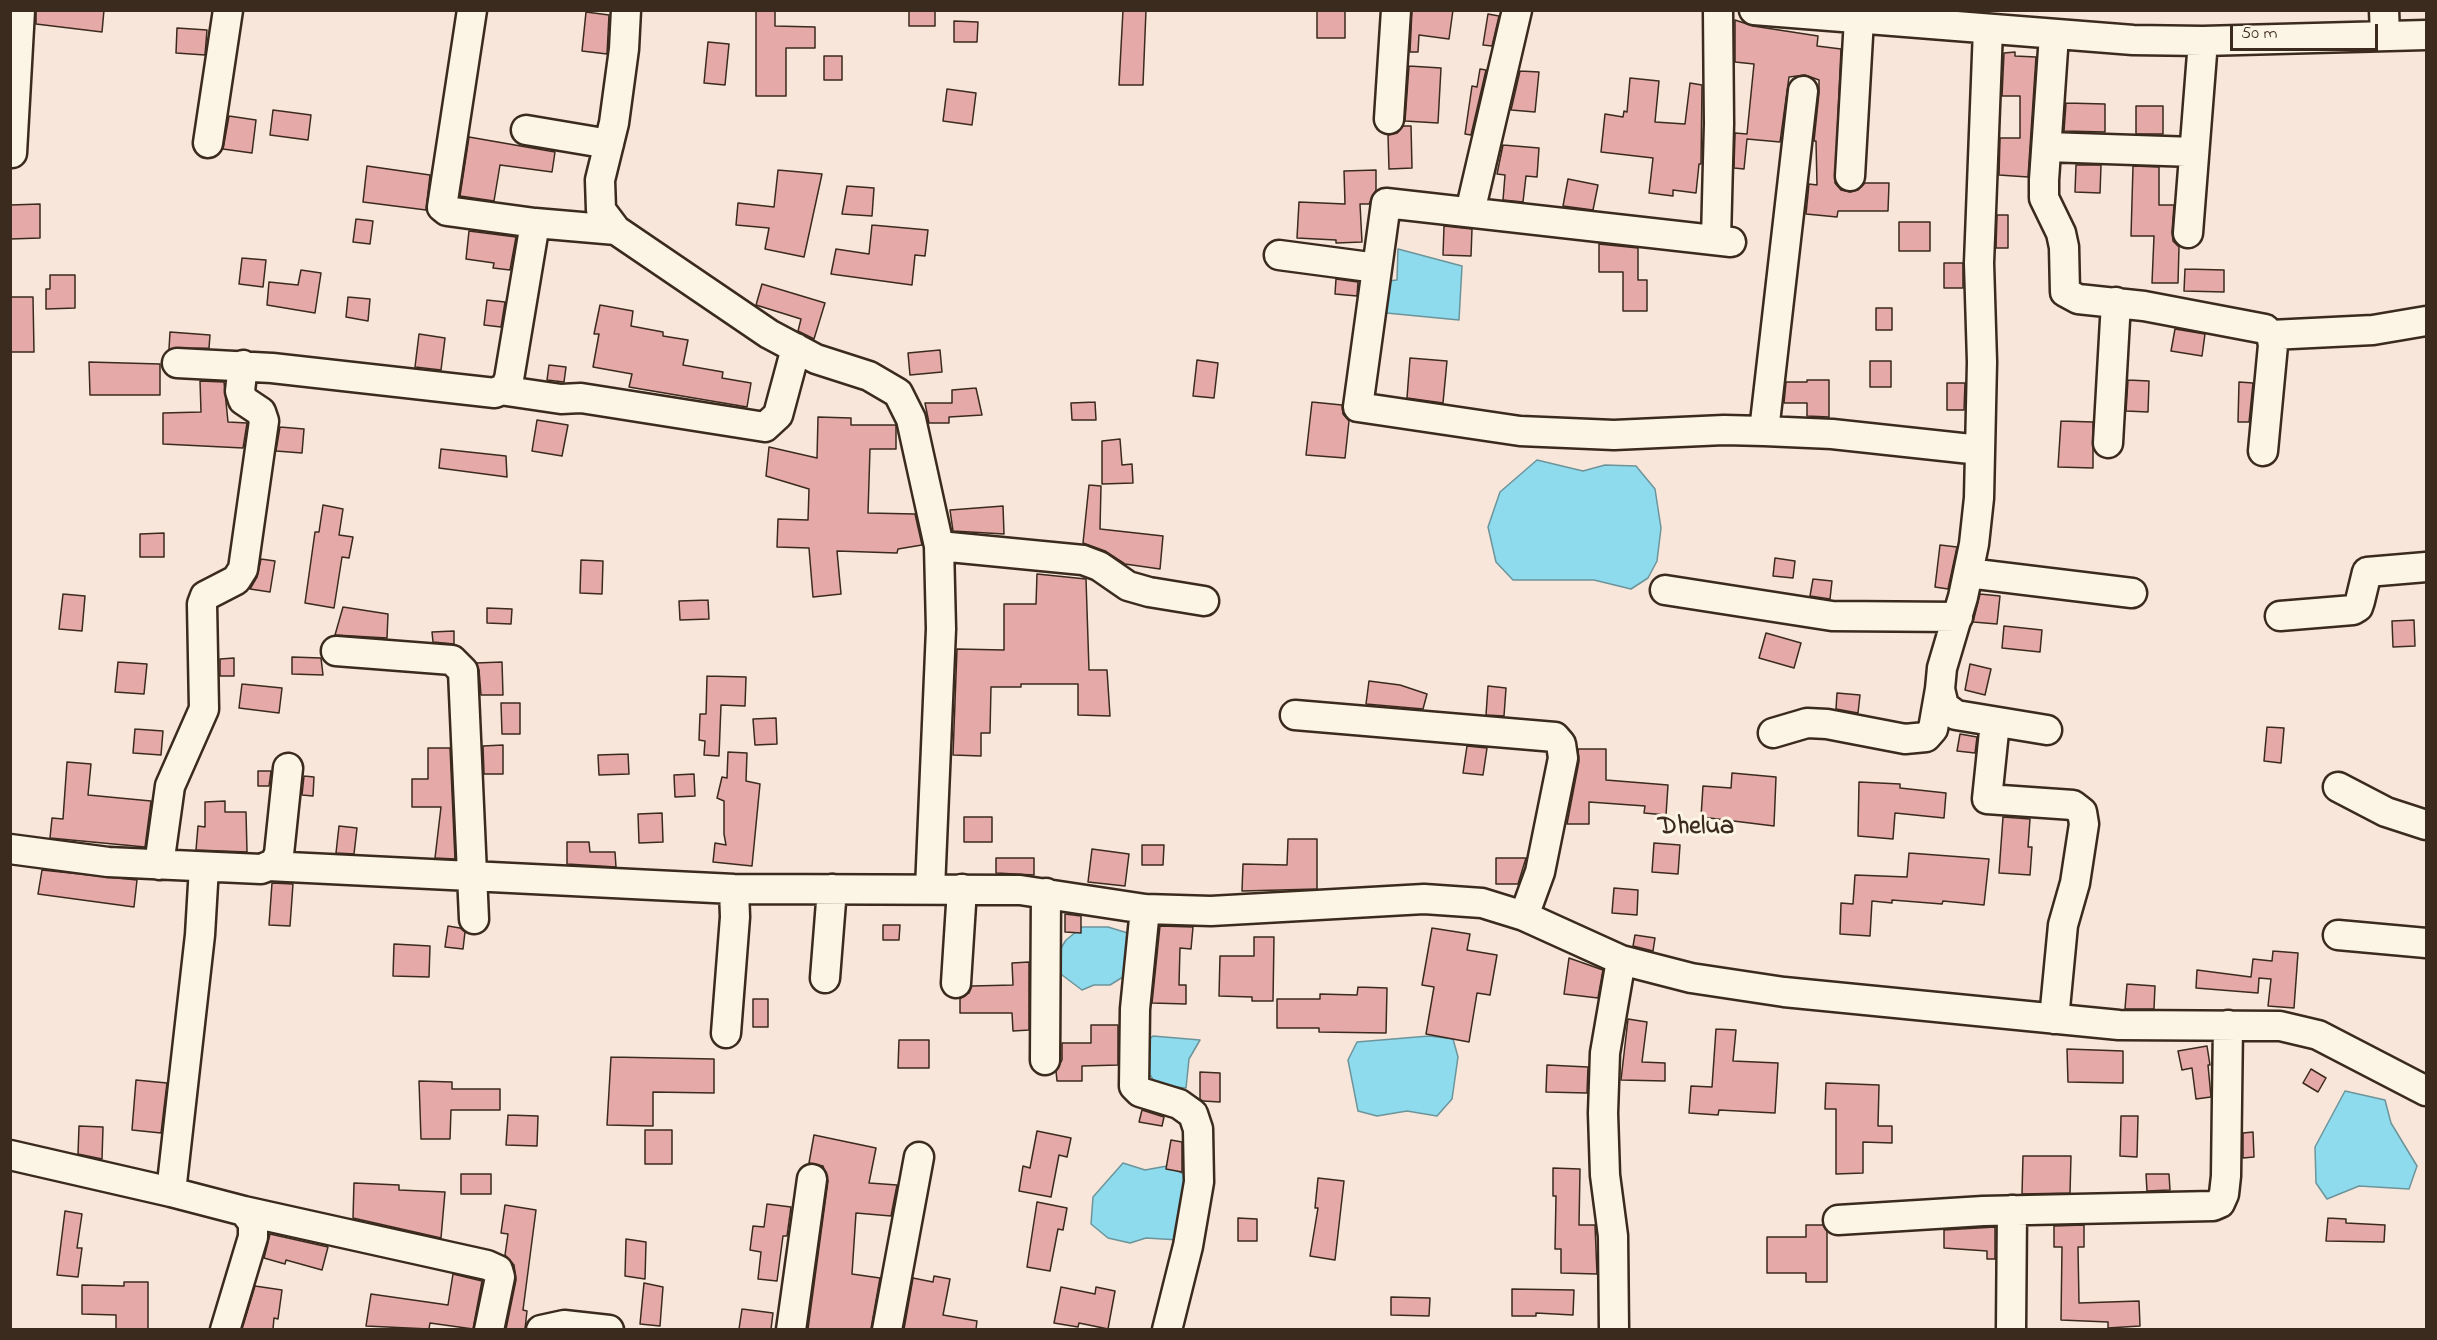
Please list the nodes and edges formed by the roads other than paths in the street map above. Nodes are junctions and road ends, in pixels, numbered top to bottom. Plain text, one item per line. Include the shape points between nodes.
1 (21, 10) edge
2 (228, 10) edge
3 (472, 10) edge
4 (626, 10) edge
5 (1396, 10) edge
6 (1517, 10) edge
7 (1718, 10) edge
8 (1754, 10) edge
9 (1859, 19) junction
10 (2384, 23) edge
11 (1988, 30) junction
12 (2054, 35) junction
13 (2427, 35) edge
14 (2203, 41) junction
15 (1803, 91) dead end
16 (1389, 119) dead end
17 (526, 130) dead end
18 (208, 143) dead end
19 (609, 144) junction
20 (2047, 147) junction
21 (2193, 152) junction
22 (12, 153) edge
23 (1850, 176) dead end
24 (1470, 212) junction
25 (535, 223) junction
26 (616, 230) junction
27 (2188, 234) dead end
28 (1279, 255) dead end
29 (1377, 268) junction
30 (2116, 302) junction
31 (2427, 321) edge
32 (2271, 335) junction
33 (796, 348) junction
34 (177, 363) dead end
35 (243, 366) junction
36 (500, 390) junction
37 (1764, 431) junction
38 (2108, 443) dead end
39 (1980, 450) junction
40 (2263, 451) dead end
41 (939, 546) junction
42 (2427, 567) edge
43 (1968, 573) junction
44 (1665, 590) dead end
45 (2132, 593) dead end
46 (1204, 601) dead end
47 (2280, 616) dead end
48 (1958, 617) junction
49 (336, 651) dead end
50 (1940, 689) junction
51 (1295, 715) dead end
52 (1995, 722) junction
53 (2047, 730) dead end
54 (1773, 733) dead end
55 (288, 768) dead end
56 (2338, 787) dead end
57 (2427, 825) edge
58 (10, 849) edge
59 (159, 865) junction
60 (268, 866) junction
61 (204, 867) junction
62 (473, 878) junction
63 (734, 889) junction
64 (832, 889) junction
65 (930, 889) junction
66 (962, 889) junction
67 (1046, 893) junction
68 (1145, 909) junction
69 (1524, 916) junction
70 (474, 919) dead end
71 (2338, 935) dead end
72 (2427, 943) edge
73 (1620, 960) junction
74 (825, 978) dead end
75 (956, 983) dead end
76 (2054, 1020) junction
77 (2228, 1025) junction
78 (726, 1033) dead end
79 (1046, 1060) dead end
80 (2427, 1091) edge
81 (10, 1155) edge
82 (918, 1157) dead end
83 (812, 1179) dead end
84 (171, 1192) junction
85 (2012, 1210) junction
86 (244, 1211) junction
87 (1838, 1220) dead end
88 (225, 1329) edge
89 (489, 1329) edge
90 (541, 1329) edge
91 (609, 1329) edge
92 (791, 1329) edge
93 (887, 1329) edge
94 (1167, 1329) edge
95 (1614, 1329) edge
96 (2011, 1329) edge

1 - 22 street
2 - 18 street
3 - 25 street via 441,207
4 - 19 street via 623,60
5 - 16 street
6 - 24 street
7 - 24 street via 1724,240
8 - 9 street
9 - 11 street
9 - 23 street
10 - 13 street
10 - 14 street
11 - 12 street
11 - 39 street via 1979,263
12 - 14 street
12 - 20 street
14 - 21 street
15 - 37 street
17 - 19 street
19 - 26 street via 600,180 601,210
20 - 21 street
20 - 30 street via 2044,198 2061,233 2065,292 2078,298
21 - 27 street
24 - 29 street via 1386,203
25 - 26 street
25 - 36 street via 509,379
26 - 33 street via 769,334
28 - 29 street
29 - 37 street via 1358,407 1520,431 1614,435
30 - 32 street via 2255,326
30 - 38 street
31 - 32 street via 2373,330
32 - 40 street
33 - 36 street via 778,415 765,427 581,398
33 - 41 street via 816,359 869,376 898,393 911,419
34 - 35 street
35 - 36 street via 483,393
35 - 59 street via 243,400 261,412 264,421 243,569 236,580 205,596 202,604 204,709 170,786
37 - 39 street
39 - 43 street
41 - 46 street via 1083,560 1100,566 1128,586
41 - 65 street via 941,629
42 - 47 street via 2367,572 2358,608 2353,610
43 - 45 street
43 - 48 street
44 - 48 street via 1832,616
48 - 50 street via 1942,668
49 - 62 street via 452,660 459,664 463,671
50 - 52 street via 1944,706 1956,715
50 - 54 street via 1933,729 1926,737 1905,739 1807,723
51 - 69 street via 1555,737 1561,744 1563,758 1540,872
52 - 53 street
52 - 76 street via 1987,799 2073,804 2082,813 2084,824 2075,883 2063,925
55 - 60 street via 279,854 274,864
56 - 57 street via 2386,812
58 - 59 street
59 - 61 street
60 - 61 street
60 - 62 street
61 - 84 street
62 - 63 street
62 - 70 street
63 - 64 street
63 - 78 street
64 - 65 street
64 - 74 street
65 - 66 street
66 - 67 street
66 - 75 street
67 - 68 street
67 - 79 street
68 - 69 street via 1211,911 1424,899 1482,903
68 - 94 street via 1135,1009 1134,1086 1140,1092 1179,1104 1193,1114 1198,1129 1199,1182
69 - 73 street
71 - 72 street
73 - 76 street via 1691,978 1784,992
73 - 95 street via 1605,1053 1603,1113 1605,1175 1613,1236
76 - 77 street
77 - 80 street via 2280,1026 2318,1035
77 - 85 street via 2226,1176 2220,1203
81 - 84 street
82 - 93 street
83 - 92 street
84 - 86 street
85 - 87 street
85 - 96 street
86 - 88 street via 253,1223 253,1237
86 - 89 street via 498,1270 500,1277
90 - 91 street via 564,1325

